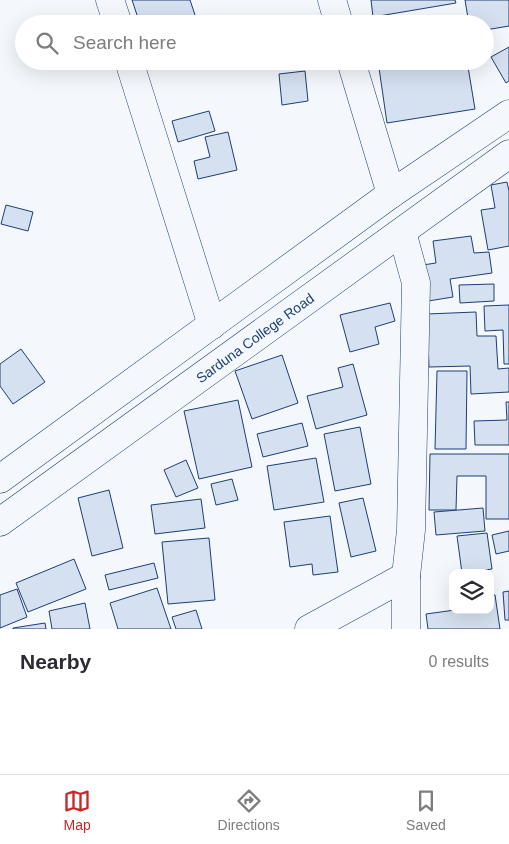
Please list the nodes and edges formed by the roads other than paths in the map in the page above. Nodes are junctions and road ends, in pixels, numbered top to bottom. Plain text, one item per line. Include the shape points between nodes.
1 (110, 0) edge
2 (332, 0) edge
3 (115, 15) edge
4 (336, 15) edge
5 (132, 70) edge
6 (353, 70) edge
7 (509, 114) edge
8 (509, 154) edge
9 (391, 194) junction
10 (402, 232) junction
11 (212, 325) junction
12 (0, 479) edge
13 (0, 522) edge
14 (406, 576) junction
15 (309, 629) edge
16 (406, 629) edge

1 - 3 street
2 - 4 street
5 - 11 street
6 - 9 street
7 - 9 street
8 - 10 street, Sarduna College Road
9 - 11 street
10 - 13 street, Sarduna College Road
10 - 14 street via 416,283 411,530
11 - 12 street
14 - 15 street
14 - 16 street

